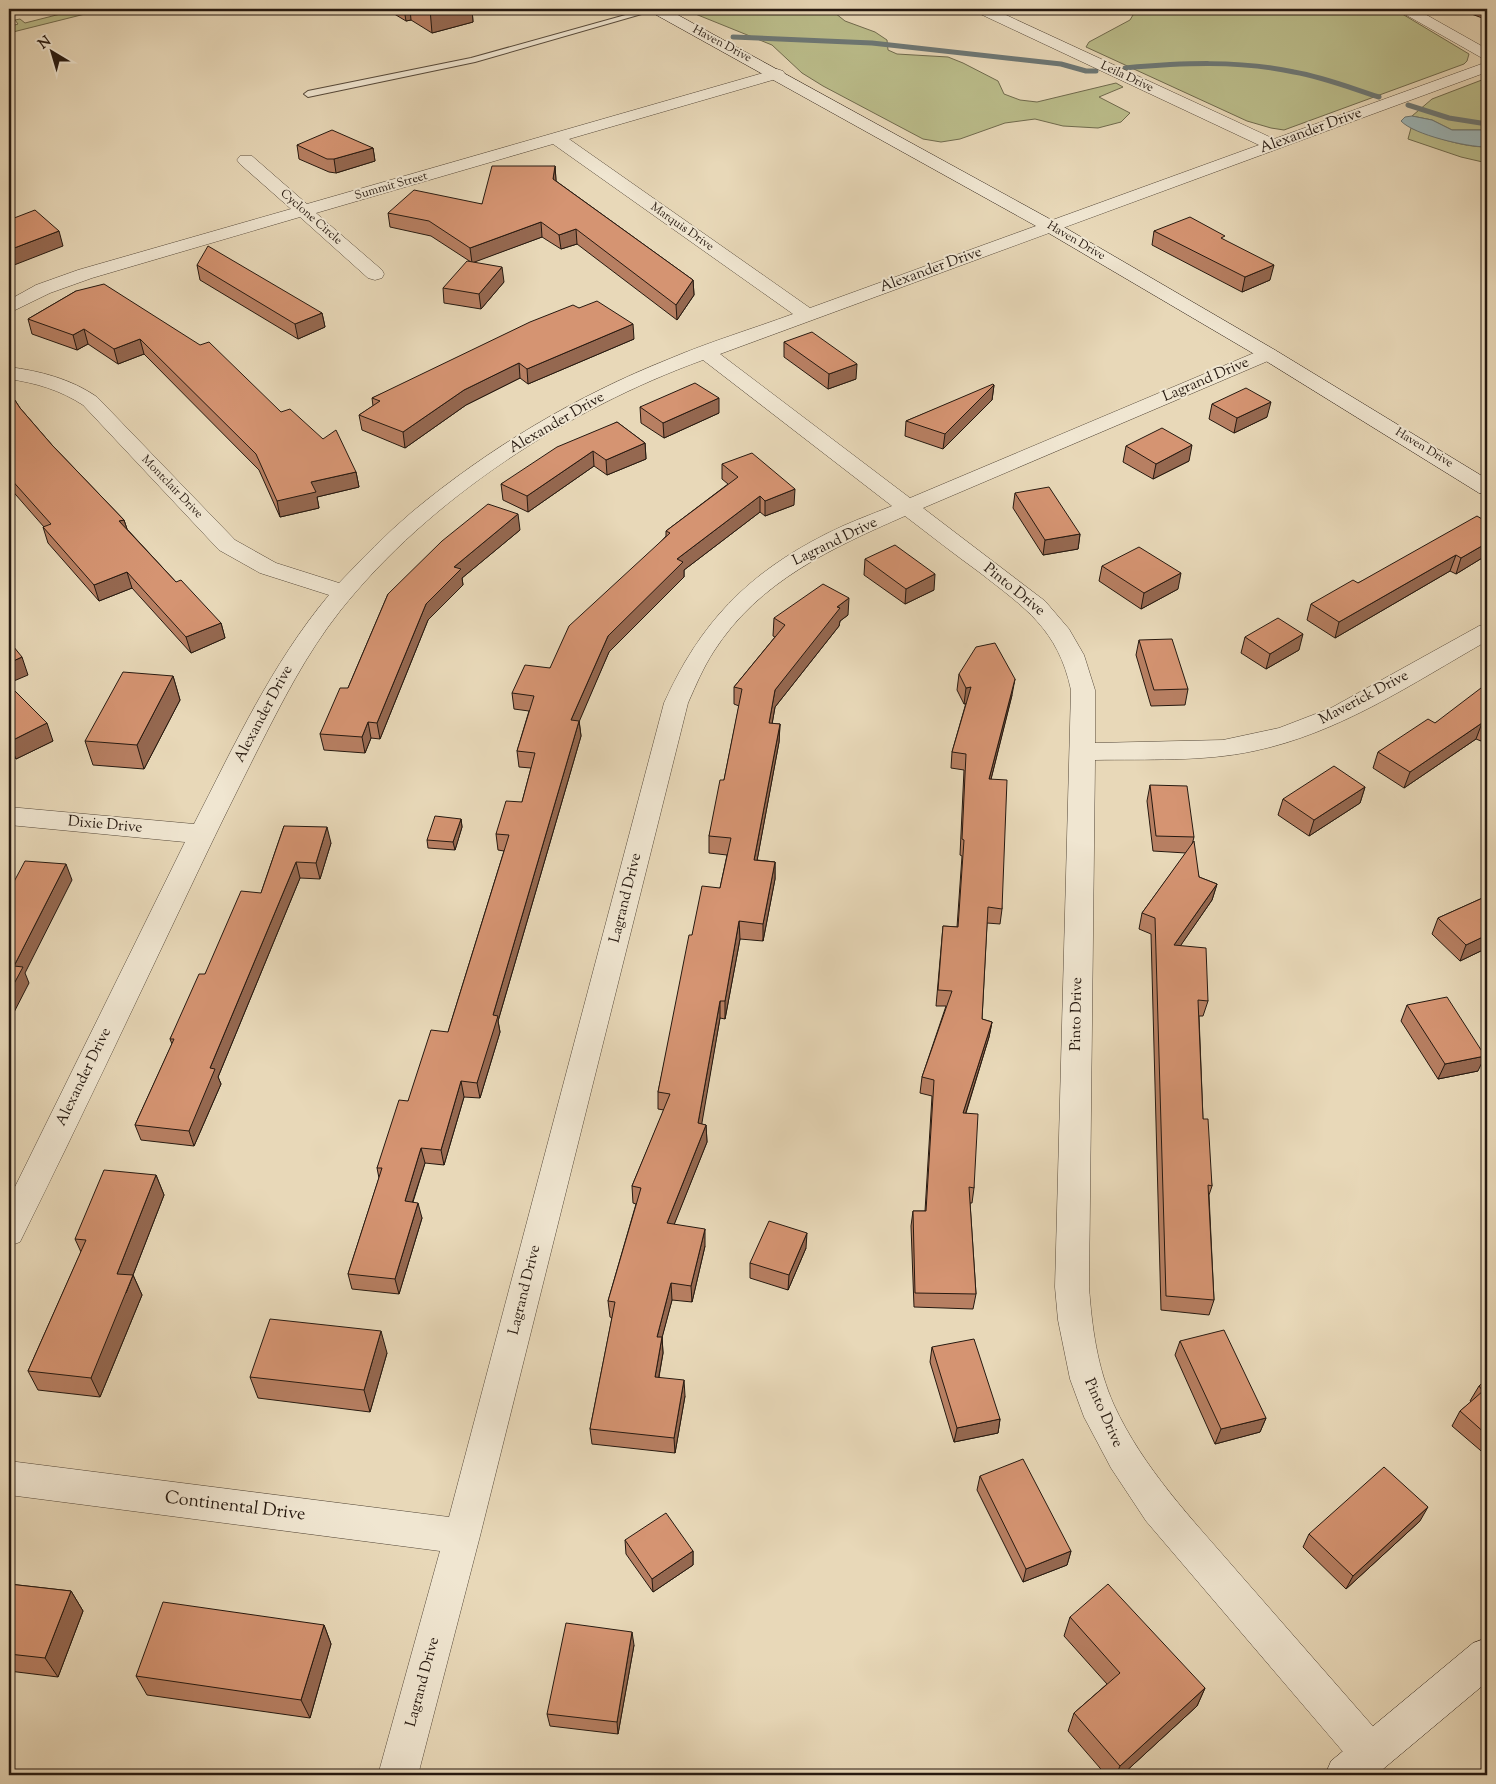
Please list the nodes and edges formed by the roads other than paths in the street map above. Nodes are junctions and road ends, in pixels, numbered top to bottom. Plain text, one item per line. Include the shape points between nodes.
1 (473, 9) edge
2 (503, 9) edge
3 (655, 9) edge
4 (981, 9) edge
5 (1406, 9) edge
6 (1487, 55) edge
7 (1487, 66) edge
8 (777, 74) junction
9 (308, 94) dead end
10 (556, 138) junction
11 (1273, 145) junction
12 (246, 160) dead end
13 (304, 211) junction
14 (1051, 227) junction
15 (375, 274) dead end
16 (9, 307) edge
17 (808, 315) junction
18 (705, 352) junction
19 (1268, 354) junction
20 (9, 373) edge
21 (1487, 488) edge
22 (908, 507) junction
23 (344, 592) junction
24 (1487, 630) edge
25 (1082, 752) junction
26 (9, 816) edge
27 (202, 834) junction
28 (9, 1232) edge
29 (9, 1478) edge
30 (462, 1536) junction
31 (1487, 1656) edge
32 (1357, 1764) edge
33 (398, 1775) edge

1 - 2 lane via 485,12
3 - 8 street, Haven Drive
3 - 9 lane via 472,60
4 - 11 street, Leila Drive
5 - 6 street
7 - 11 street, Alexander Drive
8 - 10 street, Summit Street
8 - 14 street, Haven Drive
10 - 13 street, Summit Street
10 - 17 street, Marquis Drive
11 - 14 street, Alexander Drive
12 - 13 street, Cyclone Circle
13 - 15 street, Cyclone Circle
13 - 16 street, Summit Street via 63,281
14 - 17 street, Alexander Drive
14 - 19 street, Haven Drive
17 - 18 street, Alexander Drive
18 - 22 street, Pinto Drive
18 - 23 street, Alexander Drive via 607,394 509,449 424,511
19 - 21 street, Haven Drive
19 - 22 street, Lagrand Drive
20 - 23 street, Montclair Drive via 63,385 90,401 238,553 281,574
22 - 25 street, Pinto Drive via 1037,606 1060,632 1076,661 1082,683
22 - 30 street, Lagrand Drive via 810,551 764,582 710,638 684,680
23 - 27 street, Alexander Drive via 289,666
24 - 25 street, Maverick Drive via 1340,714 1286,735 1223,748
25 - 32 street, Pinto Drive via 1072,1286 1081,1359 1092,1396 1109,1434 1132,1472
26 - 27 street, Dixie Drive
27 - 28 street, Alexander Drive
29 - 30 street, Continental Drive
30 - 33 street, Lagrand Drive
31 - 32 street

